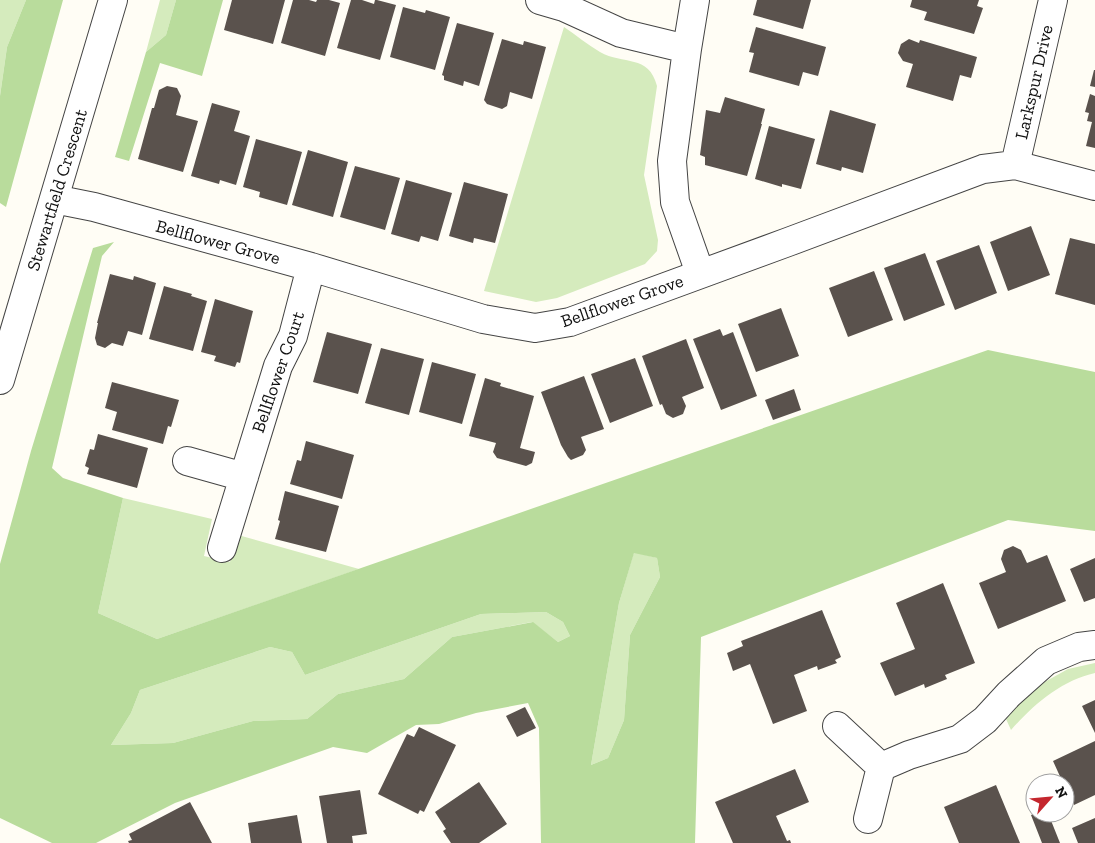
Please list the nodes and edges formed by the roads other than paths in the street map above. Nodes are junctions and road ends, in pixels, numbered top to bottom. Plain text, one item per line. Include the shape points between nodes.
1 (113, 0) edge
2 (540, 0) edge
3 (695, 0) edge
4 (1053, 0) edge
5 (687, 49) junction
6 (1015, 165) junction
7 (1095, 186) edge
8 (54, 199) junction
9 (311, 267) junction
10 (700, 273) junction
11 (0, 380) edge
12 (187, 461) dead end
13 (244, 477) junction
14 (222, 548) dead end
15 (1095, 645) edge
16 (837, 726) dead end
17 (881, 767) junction
18 (868, 820) dead end

1 - 8 street, Stewartfield Crescent
2 - 5 street via 622,33
3 - 5 street
4 - 6 street, Larkspur Drive
5 - 10 street via 672,161 675,202
6 - 7 street, Bellflower Grove
6 - 10 street, Bellflower Grove via 983,169
8 - 9 street, Bellflower Grove
8 - 11 street, Stewartfield Crescent
9 - 10 street, Bellflower Grove via 484,318 534,328 570,322
9 - 13 street, Bellflower Court via 293,336 278,366
12 - 13 street
13 - 14 street, Bellflower Court
15 - 17 street via 1079,647 1046,661 985,720 960,739
16 - 17 street
17 - 18 street

